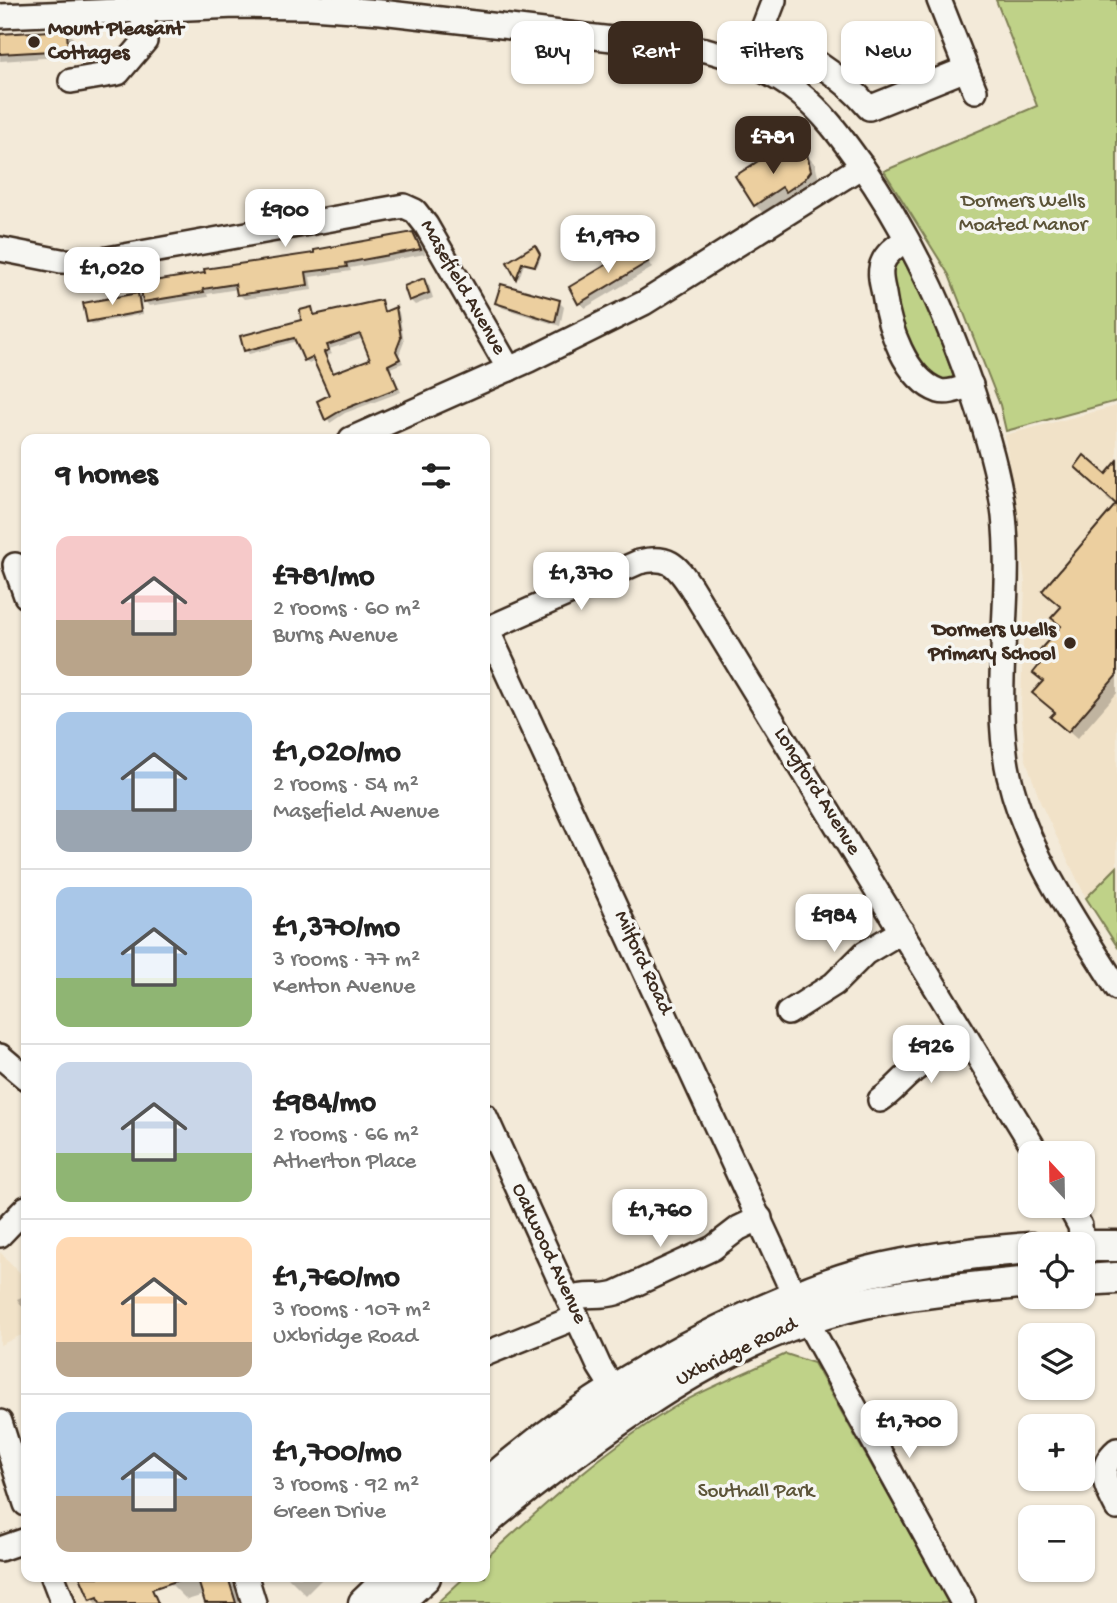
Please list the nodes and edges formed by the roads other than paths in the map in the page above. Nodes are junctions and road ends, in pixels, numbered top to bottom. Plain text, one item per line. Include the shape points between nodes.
1 (774, 0) edge
2 (939, 0) edge
3 (142, 10) junction
4 (0, 16) edge
5 (765, 21) edge
6 (717, 54) edge
7 (827, 68) edge
8 (966, 69) junction
9 (71, 81) dead end
10 (785, 84) edge
11 (975, 91) dead end
12 (869, 108) junction
13 (835, 128) junction
14 (862, 166) junction
15 (906, 239) junction
16 (0, 249) edge
17 (509, 369) junction
18 (971, 385) junction
19 (362, 434) edge
20 (14, 565) edge
21 (21, 583) edge
22 (490, 628) edge
23 (490, 639) edge
24 (901, 931) junction
25 (1117, 988) edge
26 (788, 1013) dead end
27 (967, 1039) junction
28 (0, 1056) edge
29 (21, 1074) edge
30 (880, 1100) dead end
31 (1030, 1141) edge
32 (491, 1147) edge
33 (21, 1213) edge
34 (760, 1219) junction
35 (0, 1236) edge
36 (1095, 1245) edge
37 (1117, 1246) edge
38 (1018, 1249) edge
39 (919, 1262) junction
40 (1117, 1278) edge
41 (1095, 1279) edge
42 (1018, 1283) edge
43 (926, 1294) junction
44 (573, 1308) junction
45 (800, 1308) junction
46 (490, 1351) edge
47 (614, 1390) junction
48 (0, 1422) edge
49 (1117, 1450) edge
50 (534, 1463) junction
51 (490, 1484) edge
52 (21, 1488) edge
53 (1117, 1508) edge
54 (490, 1516) edge
55 (21, 1543) edge
56 (0, 1549) edge
57 (55, 1582) edge
58 (248, 1582) edge
59 (386, 1582) edge
60 (420, 1582) edge
61 (63, 1603) edge
62 (254, 1603) edge
63 (364, 1603) edge
64 (397, 1603) edge
65 (963, 1603) edge

1 - 5 street
2 - 8 street
3 - 4 street
3 - 6 street via 246,6 381,12
3 - 9 street via 145,41 118,73
7 - 12 street
8 - 11 street
8 - 12 street
10 - 13 street
12 - 13 street
13 - 14 street
14 - 15 street
14 - 17 street via 644,303
15 - 18 street via 933,290
15 - 18 street via 881,268 894,336 913,370 933,388 944,392
16 - 17 street, Masefield Avenue via 91,262 404,206 426,225
17 - 19 street
18 - 25 street via 1004,515 1003,719 1009,775 1021,817 1043,865
20 - 21 street
22 - 24 street, Longford Avenue via 639,562 670,562 683,574
23 - 34 street, Milford Road
24 - 26 street via 865,953 834,984
24 - 27 street, Longford Avenue
27 - 30 street via 919,1066
27 - 31 street, Longford Avenue
28 - 29 street
32 - 44 street, Oakwood Avenue
33 - 35 street
34 - 44 street via 739,1228 720,1245 616,1293 581,1294
34 - 45 street, Milford Road
36 - 37 main road
38 - 39 main road, Uxbridge Road
39 - 43 main road
39 - 45 main road, Uxbridge Road via 865,1273
40 - 41 main road
42 - 43 main road, Uxbridge Road
43 - 45 main road, Uxbridge Road via 841,1308
44 - 46 street
44 - 47 street, Oakwood Avenue
45 - 47 main road, Uxbridge Road via 686,1347
45 - 50 main road, Uxbridge Road via 728,1355
45 - 65 street, Milford Road
47 - 50 main road, Uxbridge Road
48 - 52 street
49 - 53 street via 1106,1464 1104,1476
50 - 51 main road, Uxbridge Road
50 - 54 main road, Uxbridge Road
55 - 56 street
57 - 61 street
58 - 62 street
59 - 63 main road
60 - 64 main road

